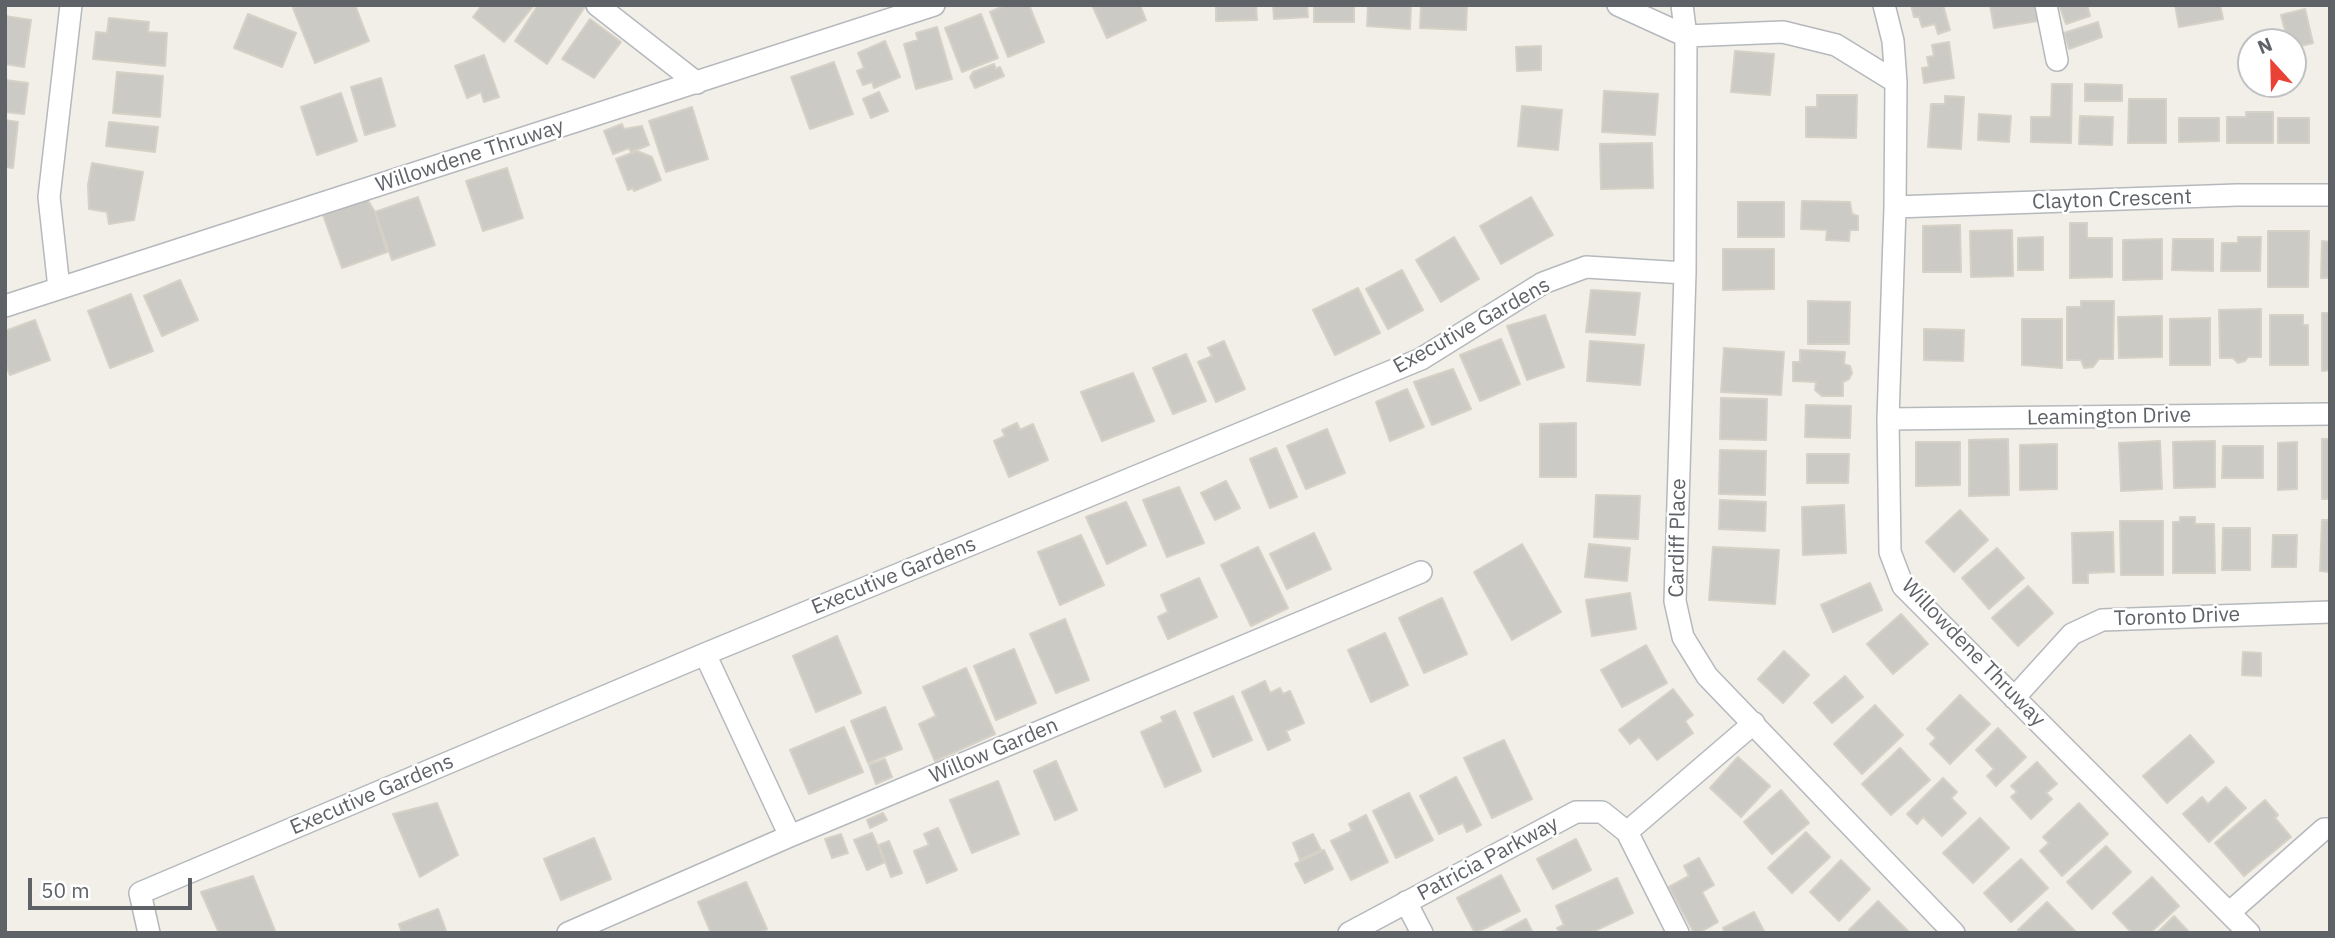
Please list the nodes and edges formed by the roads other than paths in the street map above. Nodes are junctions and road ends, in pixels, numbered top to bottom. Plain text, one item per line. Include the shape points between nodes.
1 (71, 5) edge
2 (597, 5) edge
3 (934, 5) edge
4 (1618, 5) edge
5 (1682, 5) edge
6 (1884, 5) edge
7 (2046, 5) edge
8 (1686, 36) junction
9 (2057, 60) dead end
10 (1896, 82) junction
11 (697, 83) junction
12 (2330, 195) edge
13 (1895, 207) junction
14 (1685, 273) junction
15 (59, 288) junction
16 (5, 306) edge
17 (2330, 414) edge
18 (1888, 419) junction
19 (1421, 572) dead end
20 (2330, 612) edge
21 (705, 654) junction
22 (2014, 698) junction
23 (1754, 723) junction
24 (2330, 829) edge
25 (1627, 832) junction
26 (790, 836) junction
27 (1406, 902) junction
28 (2230, 912) junction
29 (149, 933) edge
30 (568, 933) edge
31 (1349, 933) edge
32 (1422, 933) edge
33 (1678, 933) edge
34 (1954, 933) edge
35 (2249, 933) edge

1 - 15 street via 49,197
2 - 11 street
3 - 11 street, Willowdene Thruway
4 - 8 street
5 - 8 street
6 - 10 street, Willowdene Thruway
7 - 9 street
8 - 10 street via 1783,32 1836,45
8 - 14 street, Cardiff Place
10 - 13 street, Willowdene Thruway
11 - 15 street, Willowdene Thruway
12 - 13 street, Clayton Crescent
13 - 18 street, Willowdene Thruway
14 - 21 street, Executive Gardens via 1586,267 1543,283 1421,359
14 - 23 street, Cardiff Place via 1675,601 1683,636 1707,676
15 - 16 street, Willowdene Thruway
17 - 18 street, Leamington Drive
18 - 22 street, Willowdene Thruway via 1890,552 1903,586
19 - 26 street, Willow Garden
20 - 22 street, Toronto Drive via 2102,620 2072,634
21 - 26 street
21 - 29 street, Executive Gardens via 140,893
22 - 28 street, Willowdene Thruway
23 - 25 street
23 - 34 street, Cardiff Place
24 - 28 street via 2324,829
25 - 27 street, Patricia Parkway via 1602,812 1576,812
25 - 33 street
26 - 30 street, Willow Garden
27 - 31 street, Patricia Parkway
27 - 32 street
28 - 35 street, Willowdene Thruway

